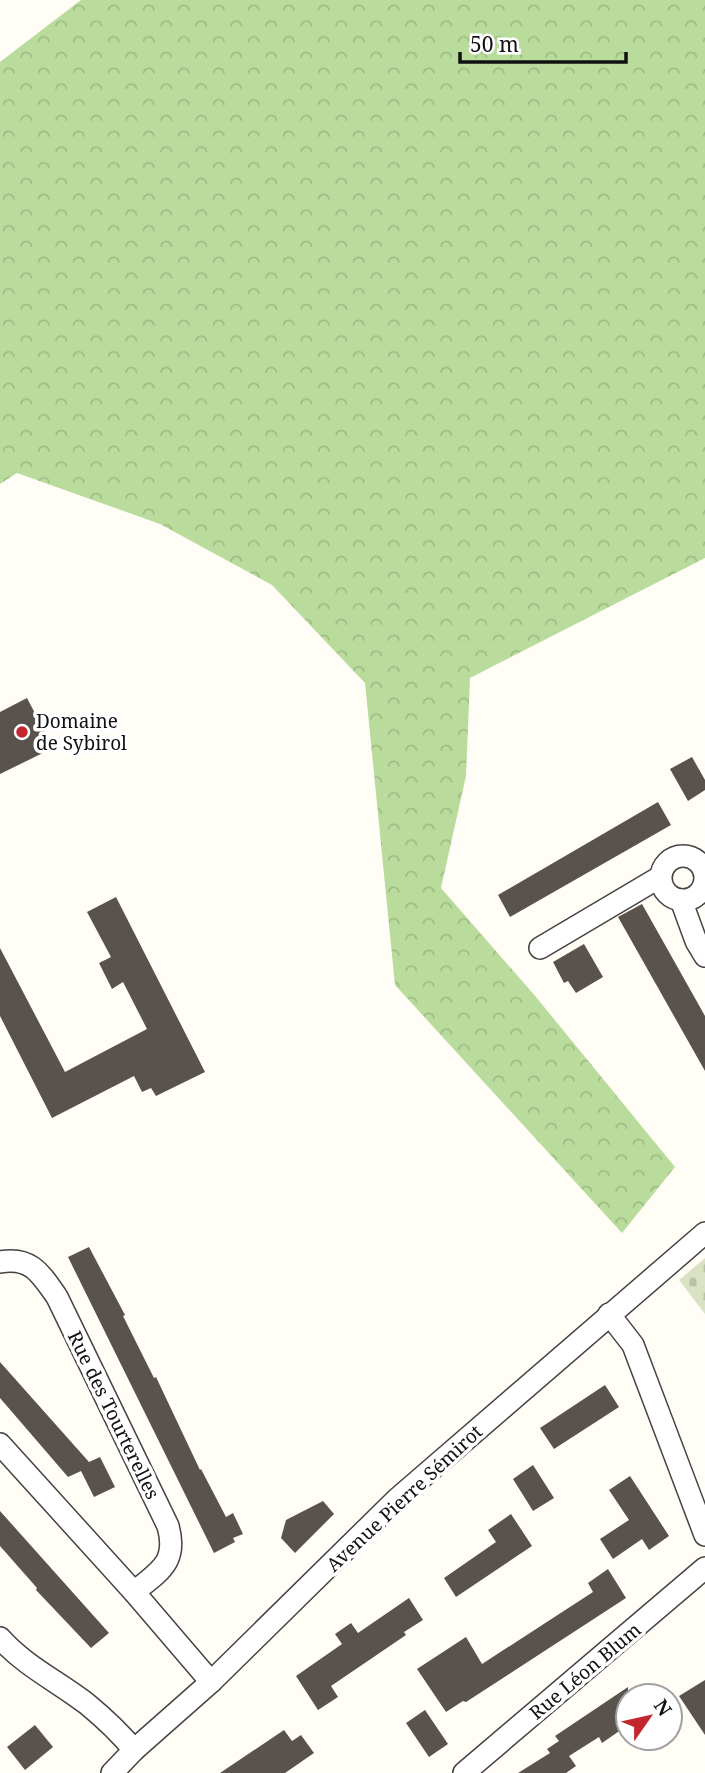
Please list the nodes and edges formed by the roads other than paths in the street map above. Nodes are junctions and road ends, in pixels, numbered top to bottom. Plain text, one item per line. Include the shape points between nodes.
1 (660, 877) junction
2 (681, 900) junction
3 (540, 948) dead end
4 (705, 956) edge
5 (705, 1233) edge
6 (0, 1262) edge
7 (609, 1314) junction
8 (0, 1444) edge
9 (705, 1535) edge
10 (705, 1568) edge
11 (134, 1592) junction
12 (0, 1637) edge
13 (211, 1682) junction
14 (134, 1750) junction
15 (112, 1773) edge
16 (464, 1773) edge

1 - 2 street via 670,896
1 - 2 street via 676,857 693,859 701,866 703,888 692,898
1 - 3 street
2 - 4 street
5 - 7 street, Avenue Pierre Sémirot
6 - 11 street, Rue des Tourterelles via 15,1259 39,1271 57,1297 168,1526 171,1555
7 - 9 street via 633,1345
7 - 13 street, Avenue Pierre Sémirot via 397,1499
8 - 11 street
10 - 16 street, Rue Léon Blum
11 - 13 street
12 - 14 street via 17,1657 87,1705
13 - 14 street, Avenue Pierre Sémirot
14 - 15 street, Avenue Pierre Sémirot

